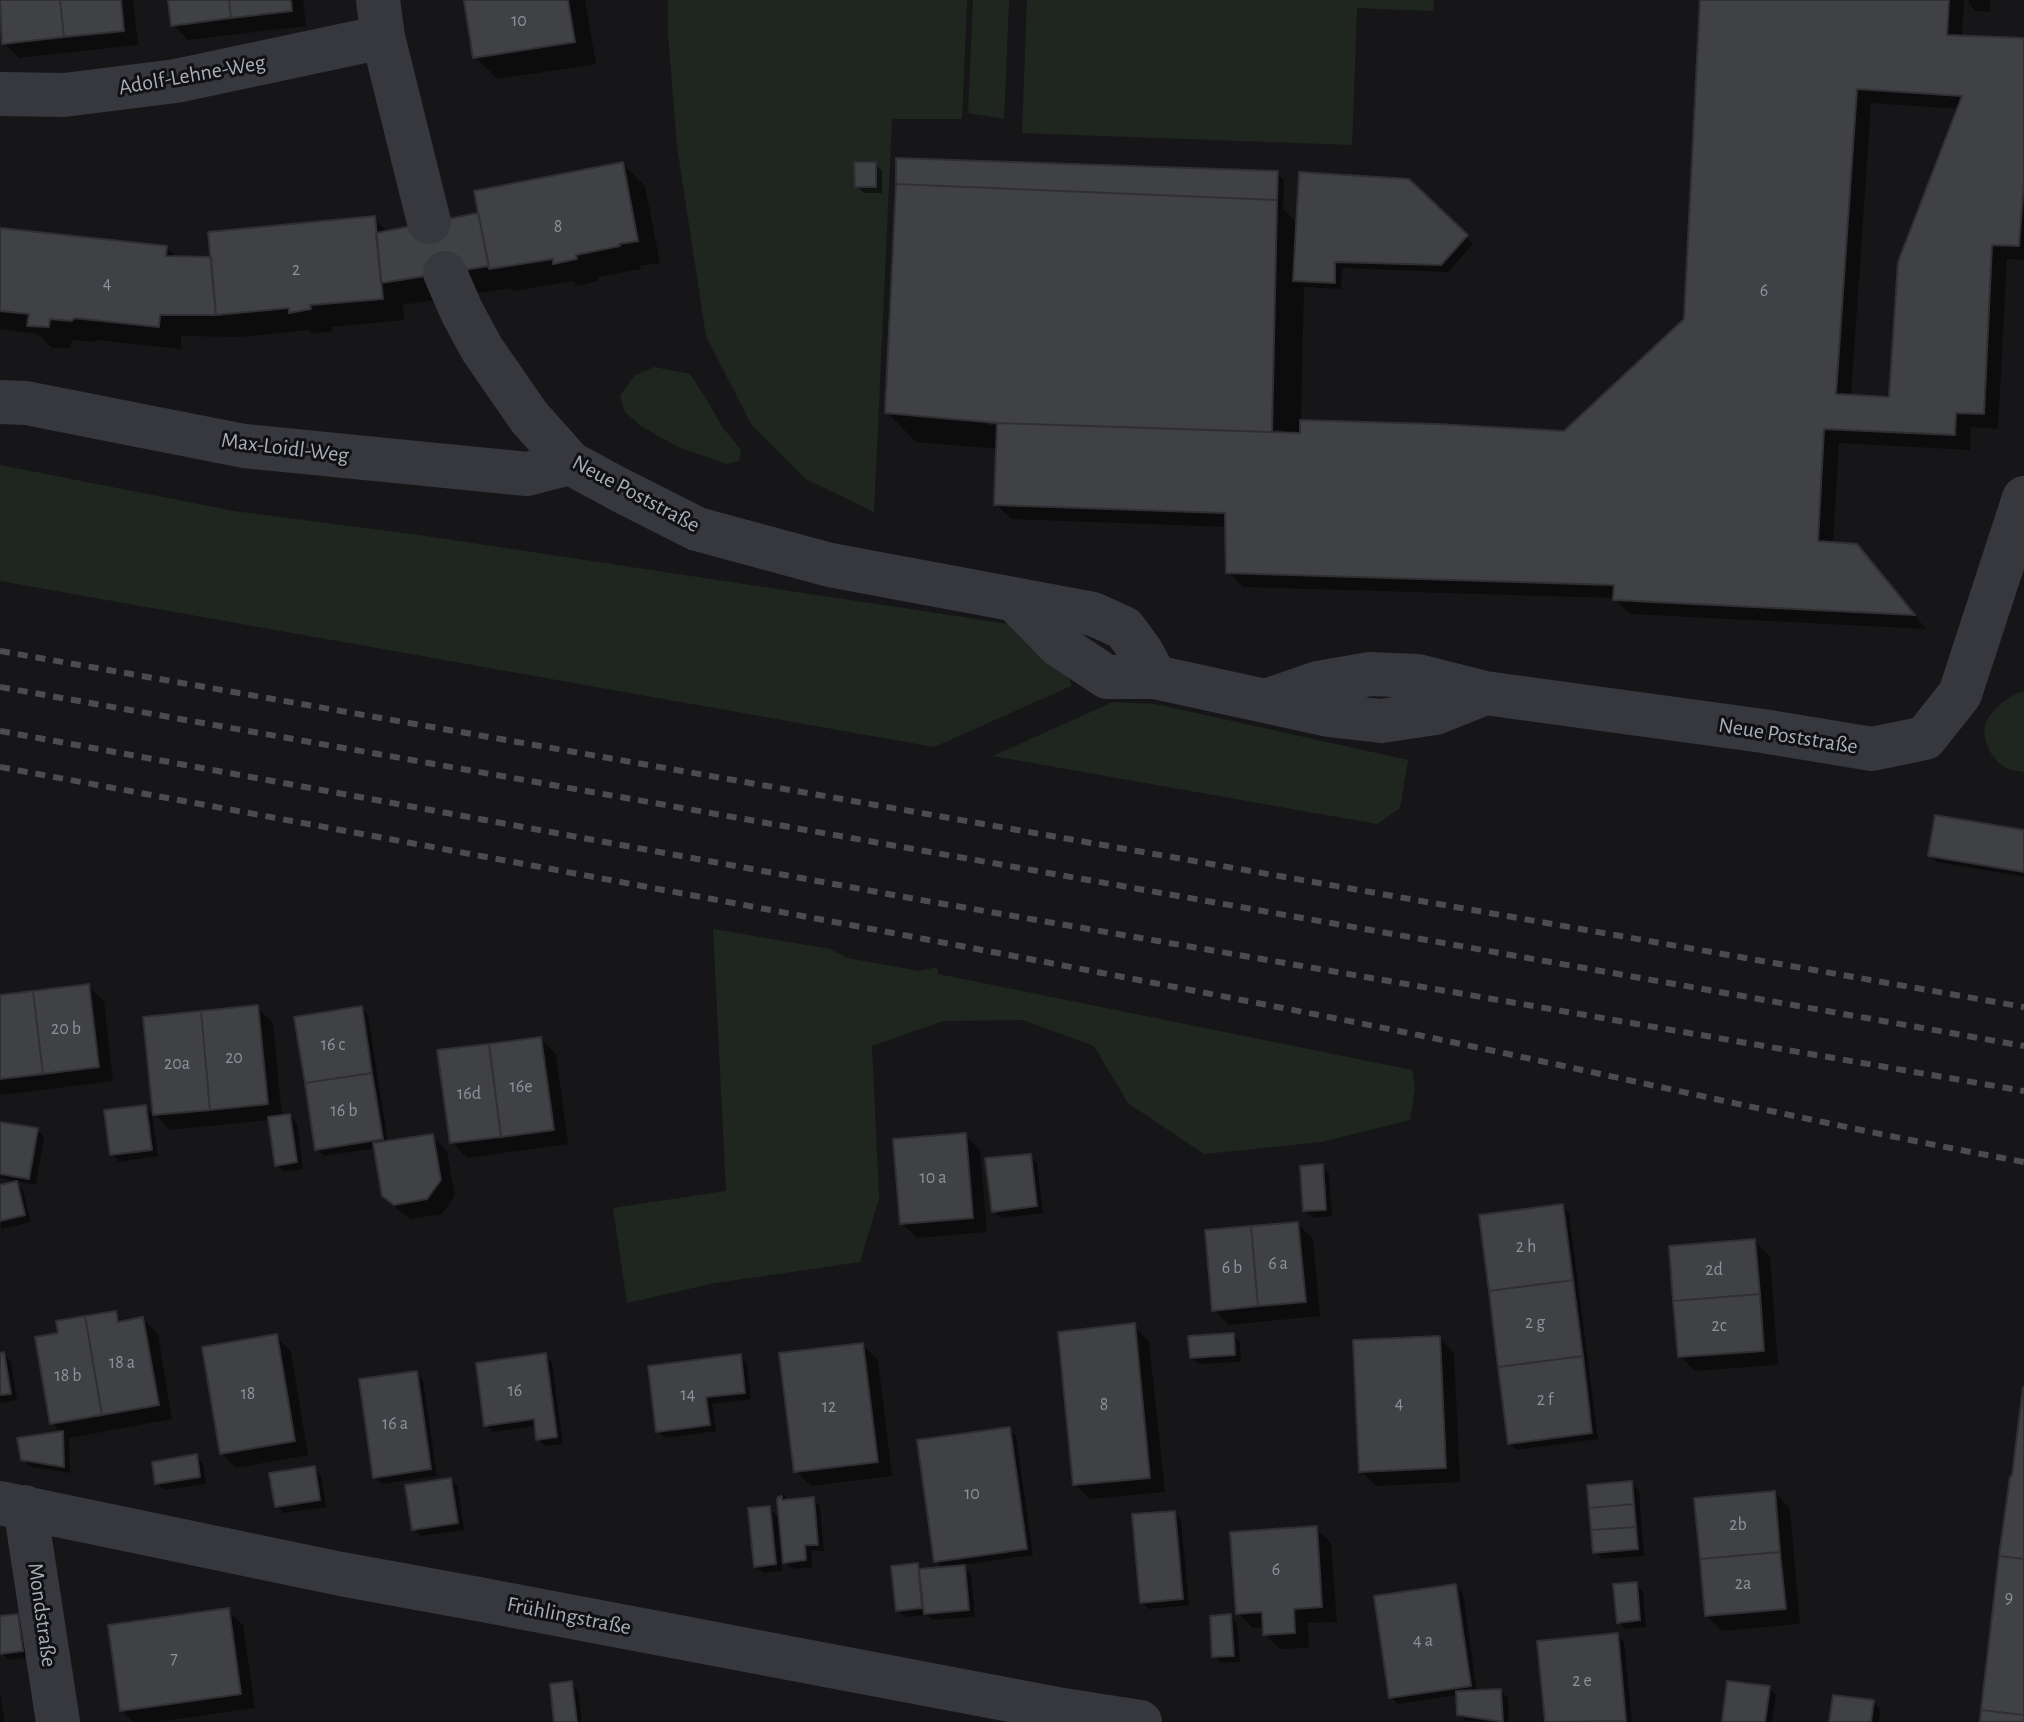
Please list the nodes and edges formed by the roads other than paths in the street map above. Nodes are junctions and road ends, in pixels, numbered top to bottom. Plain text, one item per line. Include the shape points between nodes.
1 (380, 18) edge
2 (0, 94) edge
3 (429, 222) dead end
4 (445, 273) dead end
5 (0, 402) edge
6 (570, 463) junction
7 (2024, 498) edge
8 (12, 1505) edge
9 (1065, 1716) edge
10 (58, 1722) edge
11 (1140, 1722) edge

1 - 2 street, Adolf-Lehne-Weg via 176,81 64,95
1 - 3 street
4 - 6 street, Neue Poststraße via 482,349 529,417
5 - 6 street, Max-Loidl-Weg via 244,446 527,474
6 - 7 street, Neue Poststraße via 697,529 830,565 1016,601 1060,646 1107,677 1155,677 1268,700 1318,683 1370,674 1418,676 1485,693 1872,749 1925,738 1960,694
8 - 9 street, Frühlingstraße
8 - 10 street, Mondstraße
9 - 11 street, Frühlingstraße

